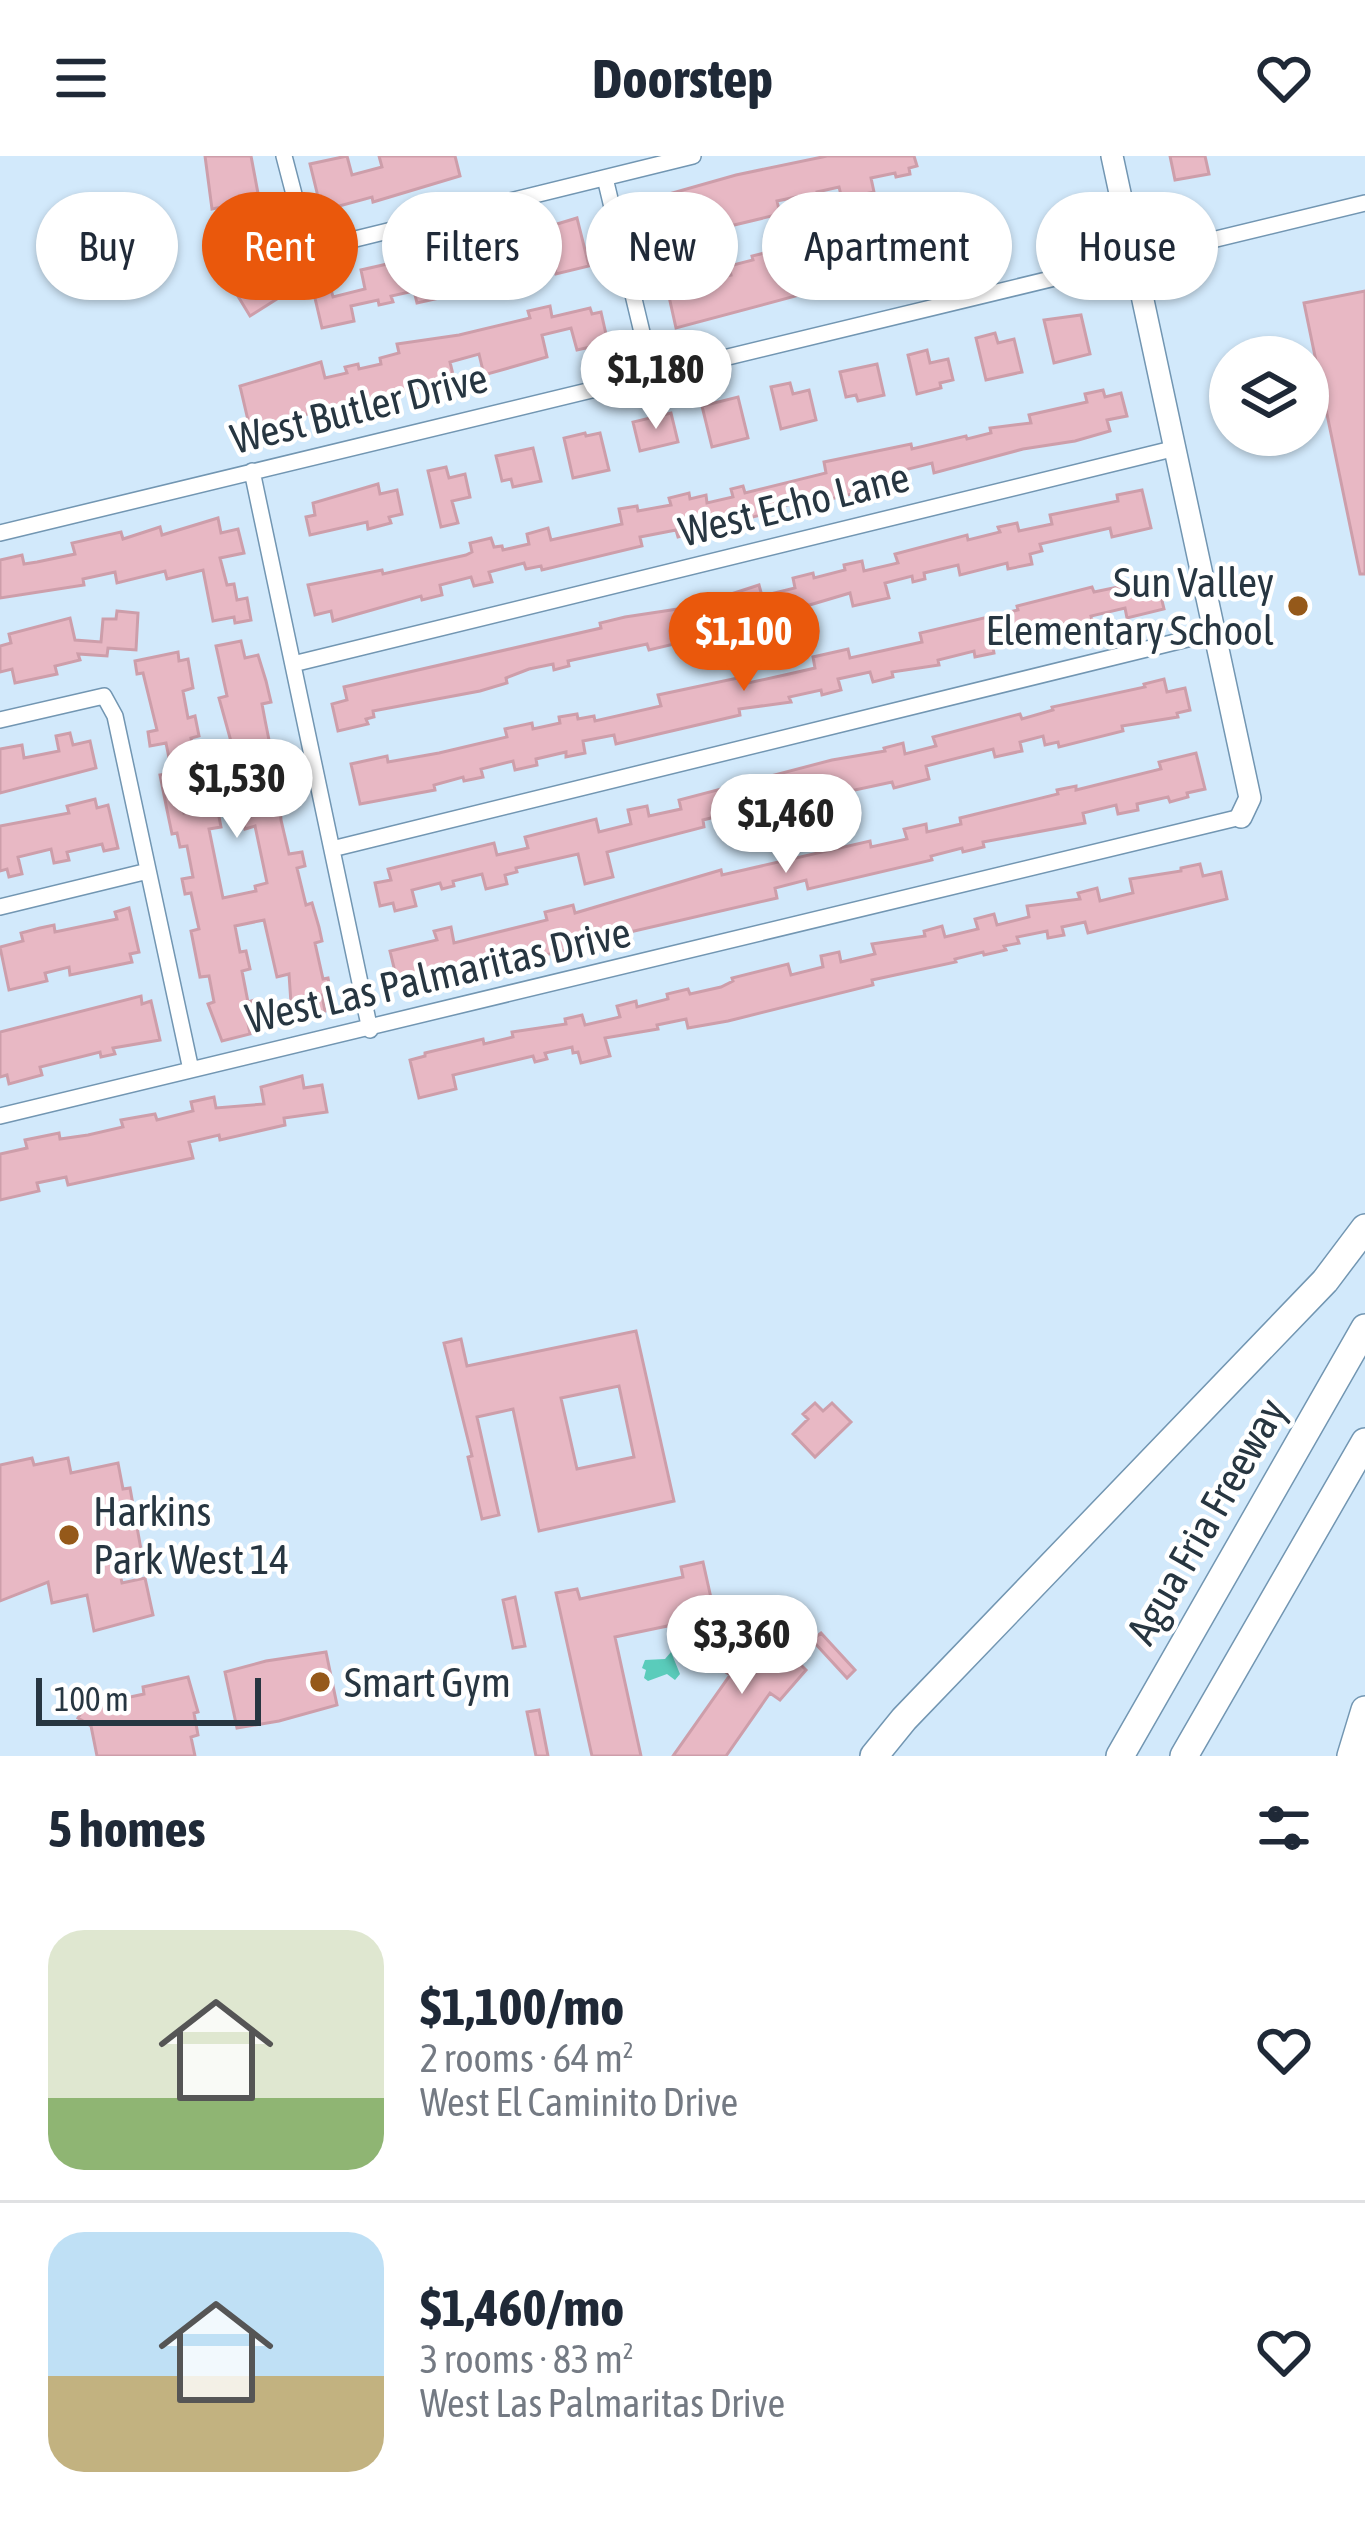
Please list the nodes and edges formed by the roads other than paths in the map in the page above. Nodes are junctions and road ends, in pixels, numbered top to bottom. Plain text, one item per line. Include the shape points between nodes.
1 (284, 156) edge
2 (693, 156) edge
3 (1112, 156) edge
4 (605, 178) junction
5 (1120, 192) edge
6 (1365, 203) edge
7 (1218, 237) edge
8 (1036, 281) edge
9 (1143, 300) edge
10 (652, 374) junction
11 (1172, 448) junction
12 (252, 471) junction
13 (0, 533) edge
14 (1212, 633) junction
15 (293, 664) junction
16 (0, 721) edge
17 (1241, 817) joint
18 (332, 849) junction
19 (148, 871) junction
20 (0, 907) edge
21 (370, 1030) junction
22 (191, 1070) junction
23 (0, 1116) edge
24 (1365, 1228) edge
25 (1365, 1328) edge
26 (1365, 1442) edge
27 (1365, 1710) edge
28 (874, 1756) edge
29 (1120, 1756) edge
30 (1184, 1756) edge
31 (1351, 1756) edge

1 - 4 street via 307,244
2 - 4 street
3 - 5 street
4 - 10 street
6 - 7 street, West Butler Drive
8 - 10 street, West Butler Drive
9 - 11 street
10 - 12 street, West Butler Drive
11 - 14 street
11 - 15 street, West Echo Lane
12 - 13 street, West Butler Drive
12 - 15 street
14 - 17 street via 1250,798
14 - 18 street
15 - 18 street
16 - 19 street via 104,696
17 - 21 street, West Las Palmaritas Drive
18 - 21 street
19 - 20 street
19 - 22 street
21 - 22 street, West Las Palmaritas Drive
22 - 23 street, West Las Palmaritas Drive
24 - 28 highway via 1310,1298
25 - 29 highway, Agua Fria Freeway
26 - 30 highway
27 - 31 highway

